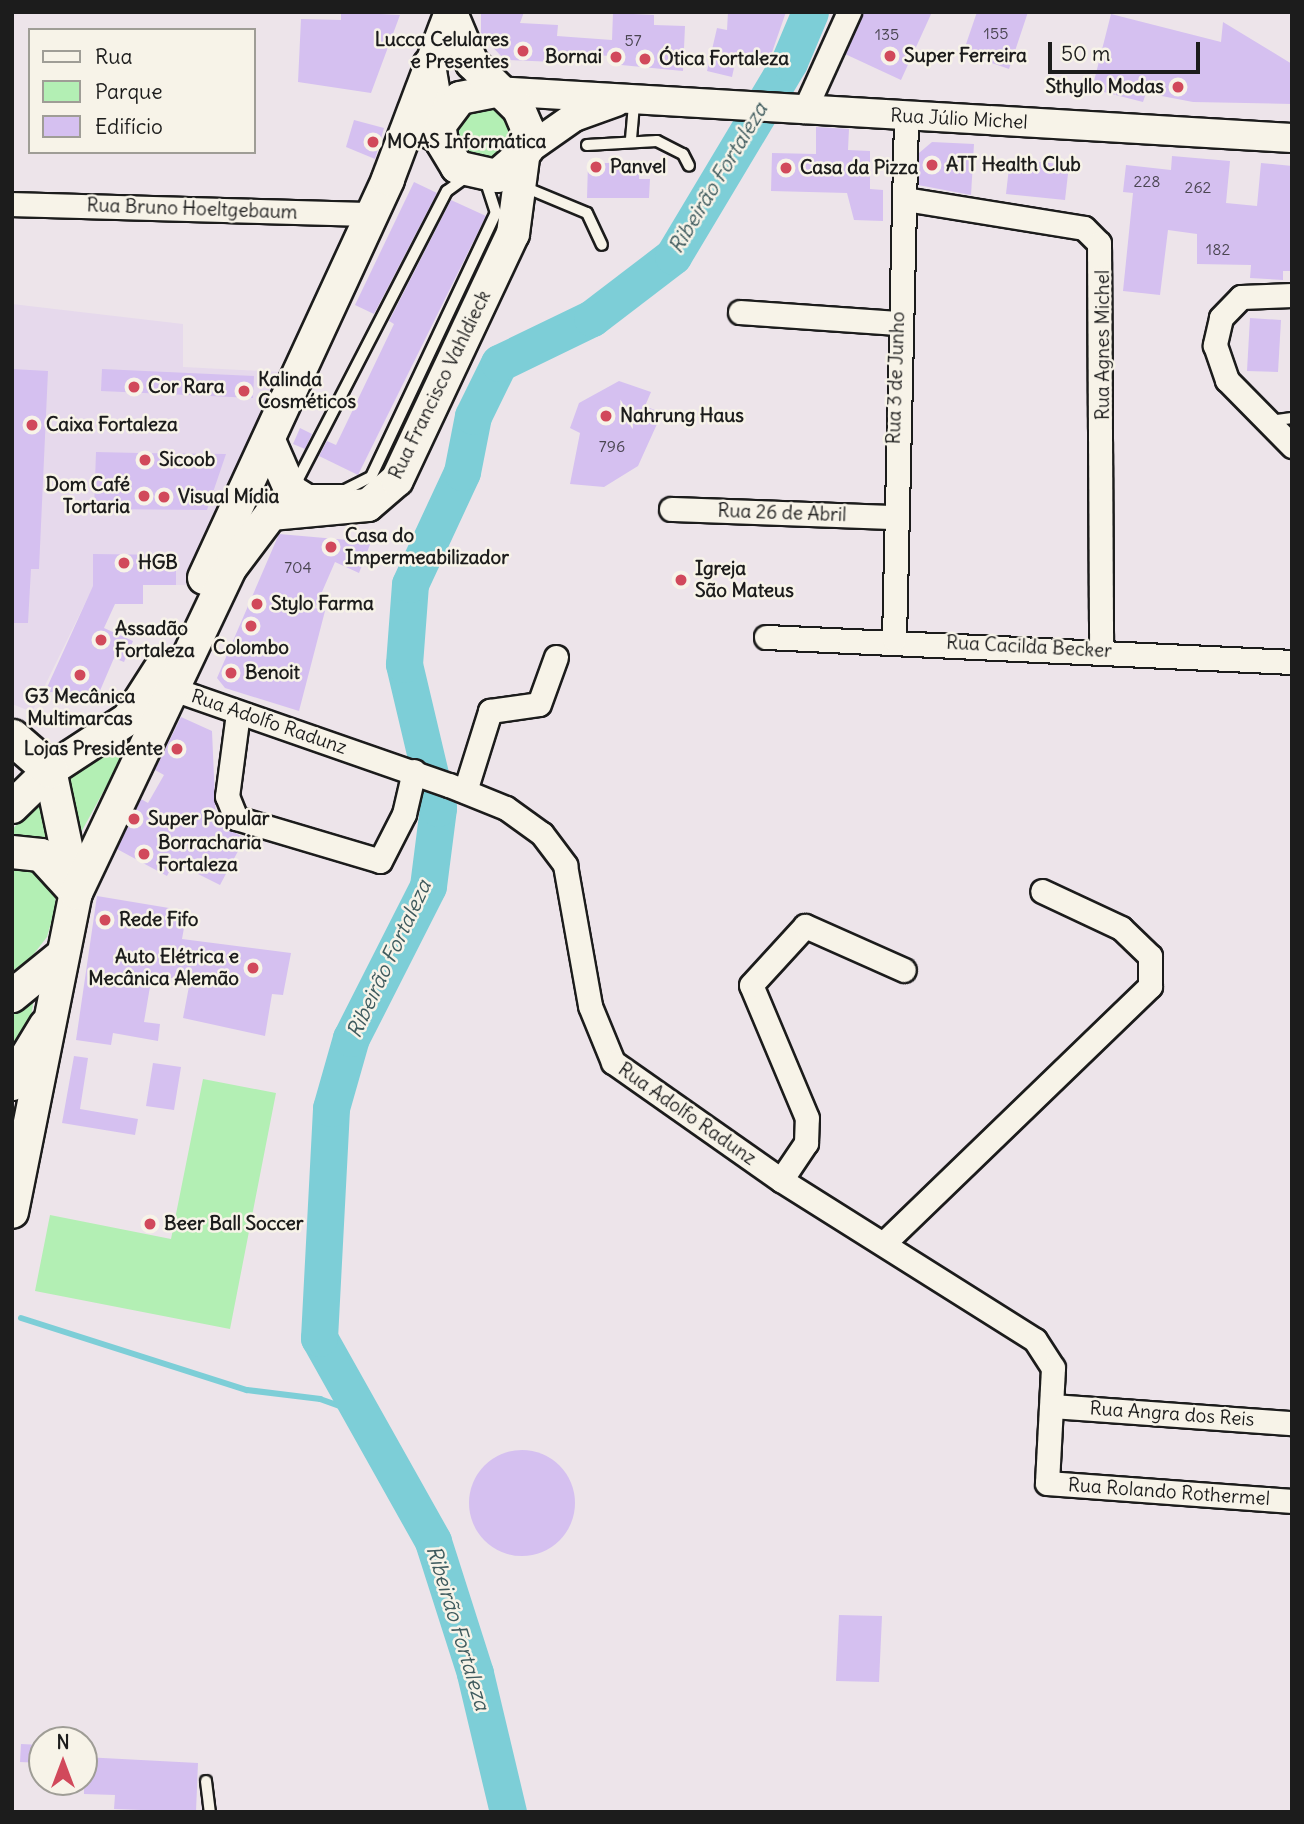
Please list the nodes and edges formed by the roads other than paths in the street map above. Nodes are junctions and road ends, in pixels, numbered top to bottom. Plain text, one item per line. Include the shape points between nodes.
1 (849, 12) edge
2 (445, 14) edge
3 (429, 63) junction
4 (495, 91) junction
5 (630, 99) junction
6 (793, 110) junction
7 (906, 117) junction
8 (442, 127) junction
9 (1292, 138) edge
10 (631, 139) junction
11 (587, 145) dead end
12 (527, 150) junction
13 (689, 166) dead end
14 (476, 176) junction
15 (388, 179) junction
16 (522, 186) junction
17 (905, 199) junction
18 (12, 204) edge
19 (373, 214) junction
20 (602, 245) dead end
21 (1292, 295) edge
22 (740, 312) dead end
23 (897, 323) junction
24 (1292, 418) edge
25 (1268, 422) junction
26 (270, 443) junction
27 (1292, 446) edge
28 (287, 501) junction
29 (671, 509) dead end
30 (893, 517) junction
31 (765, 637) dead end
32 (894, 639) junction
33 (1101, 651) junction
34 (556, 657) dead end
35 (1292, 662) edge
36 (173, 688) junction
37 (238, 713) junction
38 (12, 737) edge
39 (50, 771) junction
40 (418, 773) junction
41 (457, 788) junction
42 (12, 807) edge
43 (12, 852) edge
44 (1042, 891) dead end
45 (76, 893) junction
46 (61, 956) junction
47 (904, 970) dead end
48 (12, 996) edge
49 (46, 1026) junction
50 (12, 1082) edge
51 (781, 1180) junction
52 (14, 1186) edge
53 (884, 1243) junction
54 (1052, 1406) junction
55 (1292, 1423) edge
56 (1047, 1483) joint
57 (1292, 1501) edge
58 (206, 1781) dead end
59 (210, 1812) edge

1 - 6 street
2 - 3 main road, Rua Francisco Vahldieck
2 - 4 main road, Rua Francisco Vahldieck via 472,63
3 - 8 main road
3 - 15 main road, Rua Francisco Vahldieck
4 - 5 street, Rua Júlio Michel
4 - 8 main road via 460,98
4 - 12 main road, Rua Francisco Vahldieck via 524,116
5 - 6 street, Rua Júlio Michel
5 - 10 lane
5 - 12 street, Rua Júlio Michel via 574,117
6 - 7 street, Rua Júlio Michel
7 - 9 street, Rua Júlio Michel
7 - 17 street, Rua 3 de Junho
8 - 14 main road via 447,156
8 - 15 main road, Rua Francisco Vahldieck
10 - 11 lane
10 - 13 lane via 670,144
12 - 14 main road via 510,169
12 - 16 main road, Rua Francisco Vahldieck
14 - 28 lane via 447,191
14 - 28 lane via 497,200 496,213 371,477 345,490
15 - 19 main road, Rua Francisco Vahldieck
16 - 20 lane via 587,213
16 - 28 main road, Rua Francisco Vahldieck via 513,234 397,480 368,505 318,508
17 - 23 street, Rua 3 de Junho
17 - 33 street, Rua Agnes Michel via 1084,228 1099,243
18 - 19 street, Rua Bruno Hoeltgebaum
19 - 26 main road, Rua Francisco Vahldieck
21 - 25 street via 1241,297 1221,318 1215,345 1227,380
22 - 23 street
23 - 30 street, Rua 3 de Junho
24 - 25 lane
25 - 27 street
26 - 28 main road
26 - 39 main road, Rua Francisco Vahldieck via 145,700 111,735
28 - 36 main road, Rua Francisco Vahldieck via 256,528 231,567
29 - 30 street, Rua 26 de Abril
30 - 32 street, Rua 3 de Junho
31 - 32 street, Rua Cacilda Becker
32 - 33 street, Rua Cacilda Becker
33 - 35 street, Rua Cacilda Becker
34 - 41 street via 539,704 490,711
36 - 37 street, Rua Adolfo Radunz
36 - 45 main road, Rua Francisco Vahldieck
37 - 40 street, Rua Adolfo Radunz
37 - 40 street via 227,796 236,818 380,860 404,814
38 - 39 main road
39 - 42 main road, Rua Francisco Vahldieck
39 - 45 main road
40 - 41 street, Rua Adolfo Radunz
41 - 51 street, Rua Adolfo Radunz via 506,808 542,834 565,865 590,1006 613,1062
43 - 45 main road via 41,855
44 - 53 street via 1121,928 1150,956 1150,986
45 - 46 main road, Rua Francisco Vahldieck
46 - 48 main road
46 - 49 main road, Rua Francisco Vahldieck
47 - 51 street via 805,926 751,985 807,1118 806,1143
49 - 50 main road
49 - 52 main road, Rua Francisco Vahldieck
51 - 53 street, Rua Adolfo Radunz
53 - 54 street, Rua Adolfo Radunz via 1035,1340 1053,1368
54 - 55 street, Rua Angra dos Reis
54 - 56 street, Rua Adolfo Radunz
56 - 57 street, Rua Rolando Rothermel
58 - 59 lane

